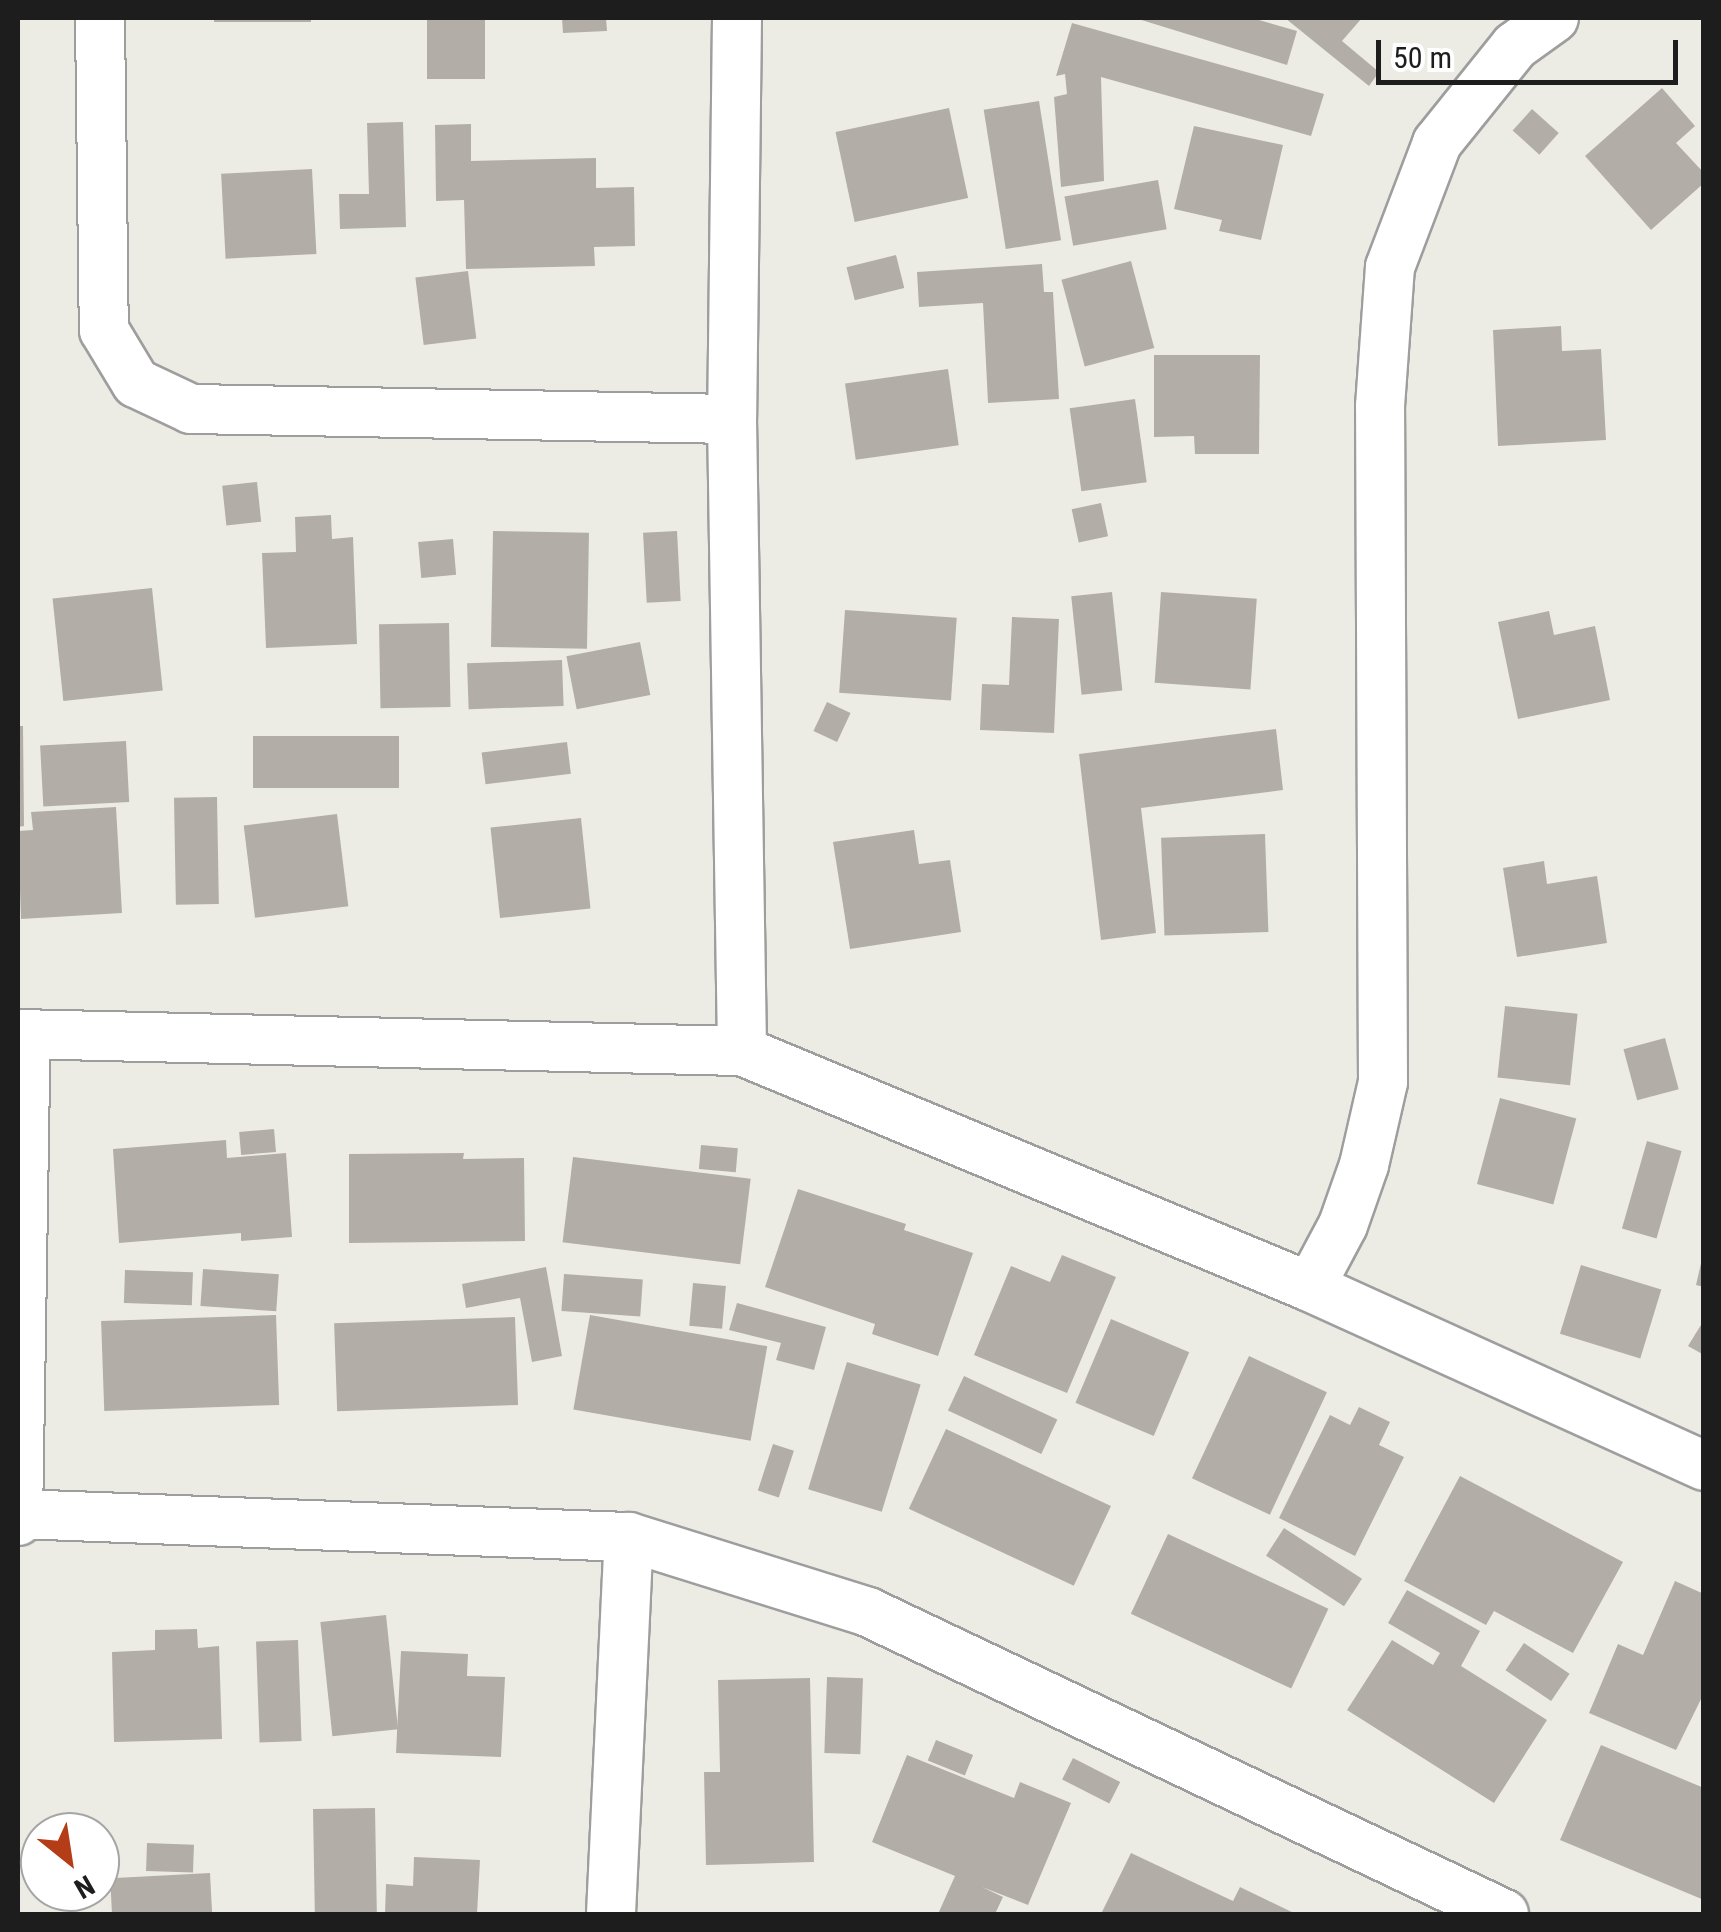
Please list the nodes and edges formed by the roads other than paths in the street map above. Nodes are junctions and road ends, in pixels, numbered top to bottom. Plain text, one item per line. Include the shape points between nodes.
1 (100, 18) edge
2 (737, 18) edge
3 (1554, 18) edge
4 (732, 418) junction
5 (22, 1034) edge
6 (742, 1051) junction
7 (1310, 1287) junction
8 (1704, 1466) edge
9 (18, 1517) edge
10 (630, 1536) junction
11 (611, 1914) edge
12 (1504, 1914) edge

1 - 4 street via 104,330 136,383 191,409
2 - 4 street
3 - 7 street via 1515,46 1437,143 1390,267 1380,406 1382,1082 1364,1166
4 - 6 street
5 - 6 street
5 - 9 street
6 - 7 street
7 - 8 street
9 - 10 street
10 - 11 street
10 - 12 street via 868,1612

